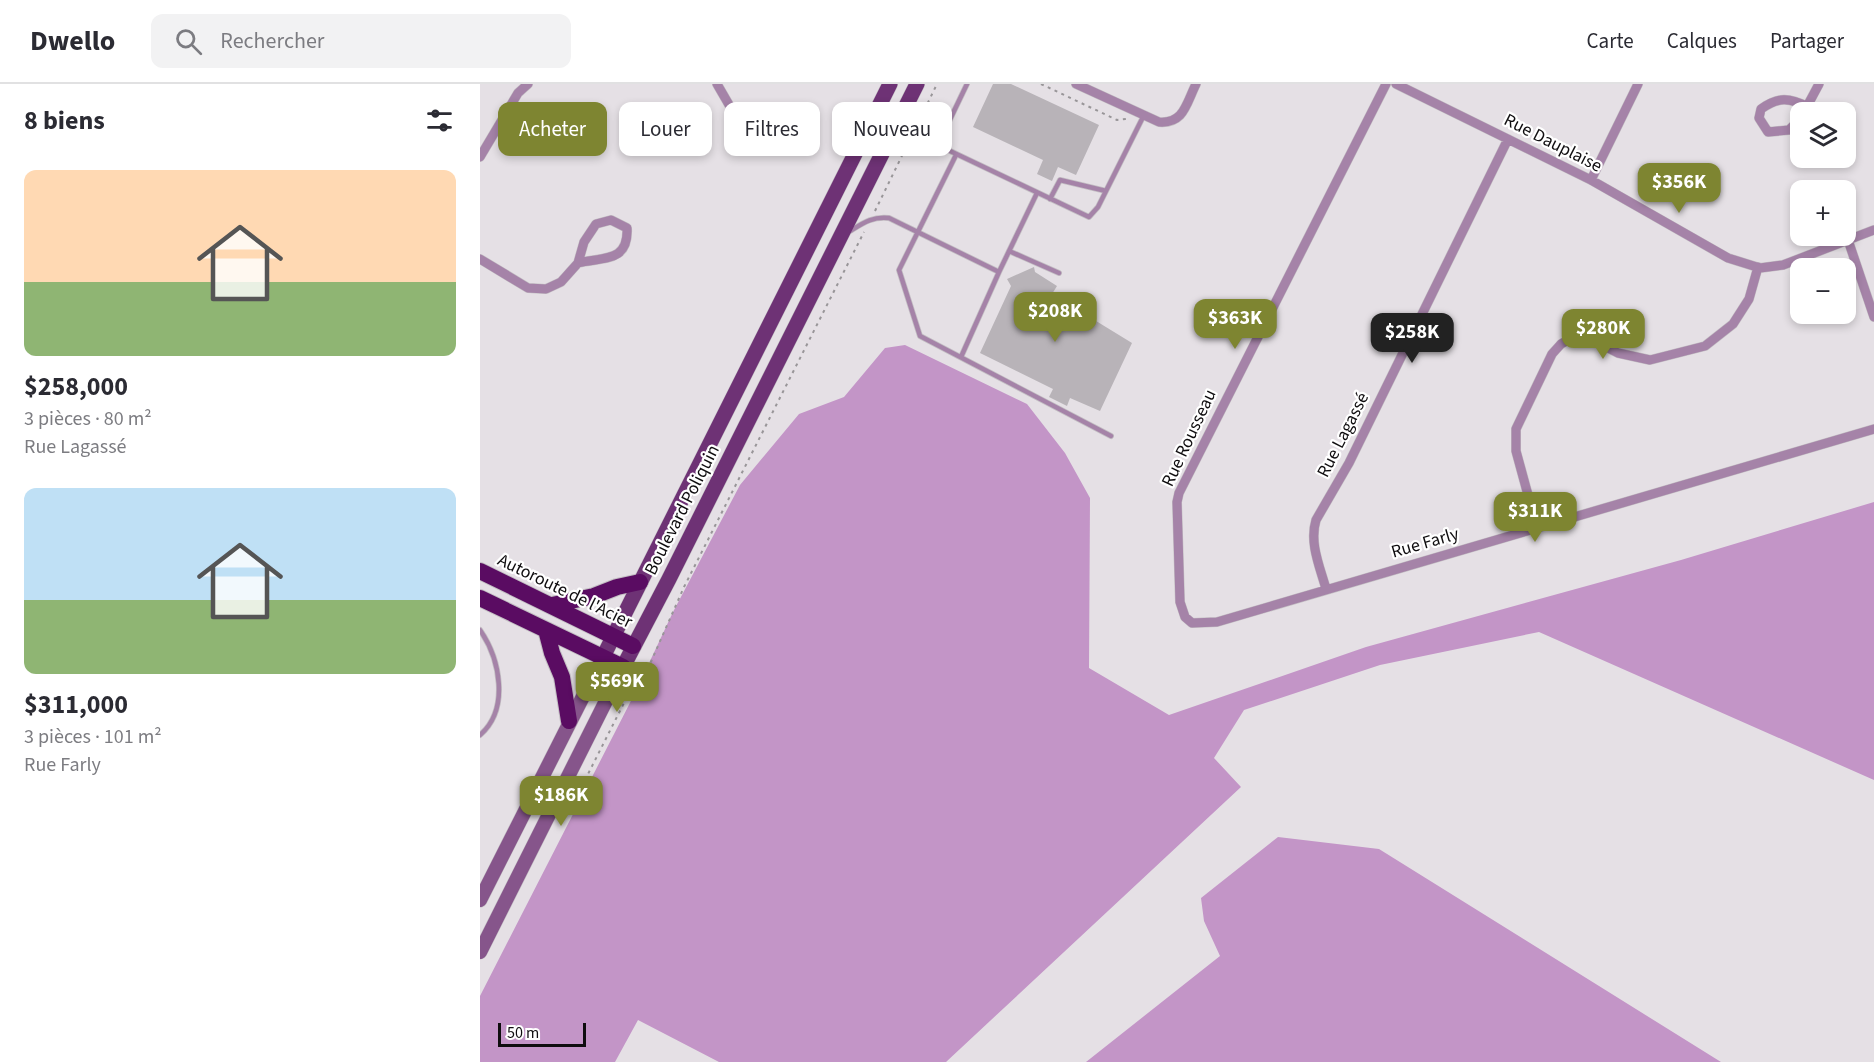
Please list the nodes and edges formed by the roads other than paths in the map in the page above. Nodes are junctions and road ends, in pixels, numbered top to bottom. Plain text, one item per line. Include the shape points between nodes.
1 (528, 84) edge
2 (717, 84) edge
3 (890, 84) edge
4 (917, 84) edge
5 (967, 84) edge
6 (1076, 84) edge
7 (1196, 84) edge
8 (1386, 84) edge
9 (1396, 84) edge
10 (1638, 84) edge
11 (1819, 84) edge
12 (1090, 87) edge
13 (727, 102) edge
14 (1797, 102) edge
15 (1810, 102) edge
16 (1144, 115) junction
17 (1790, 129) edge
18 (1508, 139) junction
19 (956, 155) junction
20 (480, 157) edge
21 (1591, 180) junction
22 (1106, 191) junction
23 (1037, 193) junction
24 (1050, 199) junction
25 (1874, 230) edge
26 (919, 231) junction
27 (842, 236) junction
28 (1856, 237) edge
29 (1832, 246) edge
30 (1850, 246) edge
31 (1009, 251) junction
32 (480, 259) edge
33 (578, 263) junction
34 (1758, 267) junction
35 (999, 272) junction
36 (1059, 273) dead end
37 (1874, 317) edge
38 (961, 357) junction
39 (1874, 429) edge
40 (1111, 436) dead end
41 (1538, 528) junction
42 (480, 571) edge
43 (640, 582) junction
44 (1326, 589) junction
45 (480, 598) edge
46 (552, 605) junction
47 (1192, 623) joint
48 (480, 630) edge
49 (546, 630) junction
50 (613, 637) junction
51 (633, 646) junction
52 (603, 657) junction
53 (623, 667) junction
54 (569, 721) junction
55 (480, 735) edge
56 (480, 900) edge
57 (480, 952) edge

1 - 20 street via 518,93
2 - 13 street
3 - 43 main road, Boulevard Poliquin
4 - 27 main road, Boulevard Poliquin
5 - 19 lane via 943,134 943,142
6 - 12 street
7 - 16 street via 1180,117 1170,123
8 - 47 street, Rue Rousseau via 1179,493 1180,602 1185,617
9 - 18 street, Rue Dauplaise
10 - 21 street
11 - 15 street
12 - 16 street
14 - 17 street via 1771,102 1761,109 1759,118 1768,132
16 - 22 lane
18 - 21 street, Rue Dauplaise
18 - 44 street, Rue Lagassé via 1349,463 1316,520 1314,545
19 - 23 lane
19 - 26 lane
21 - 34 street, Rue Dauplaise via 1728,258
22 - 24 lane via 1060,180
22 - 24 lane via 1089,217
23 - 24 lane
23 - 31 lane
25 - 28 street
26 - 27 lane via 879,217
26 - 35 lane
26 - 38 lane via 899,270 920,336
27 - 51 main road, Boulevard Poliquin
29 - 34 street via 1783,265
30 - 37 street
31 - 35 lane
31 - 36 lane
32 - 33 street via 538,290 561,282
33 - 33 street via 606,260 620,253 628,238 627,228 611,220 596,224 584,242
34 - 41 street via 1749,299 1733,324 1704,346 1650,360 1618,353 1587,337 1573,337 1556,349 1516,429 1516,451
35 - 38 lane
38 - 40 lane
39 - 41 street, Rue Farly
41 - 44 street, Rue Farly
42 - 46 highway, Autoroute de l'Acier
43 - 46 highway
43 - 50 main road, Boulevard Poliquin
44 - 47 street, Rue Farly via 1217,622
45 - 49 highway
46 - 50 highway, Autoroute de l'Acier
48 - 55 lane via 490,644 499,681 497,704 488,727
49 - 52 highway
49 - 54 highway via 562,676
50 - 51 highway, Autoroute de l'Acier
50 - 52 main road, Boulevard Poliquin
51 - 53 main road, Boulevard Poliquin
52 - 53 highway
52 - 54 street, Boulevard Poliquin
53 - 57 street, Boulevard Poliquin
54 - 56 street, Boulevard Poliquin

